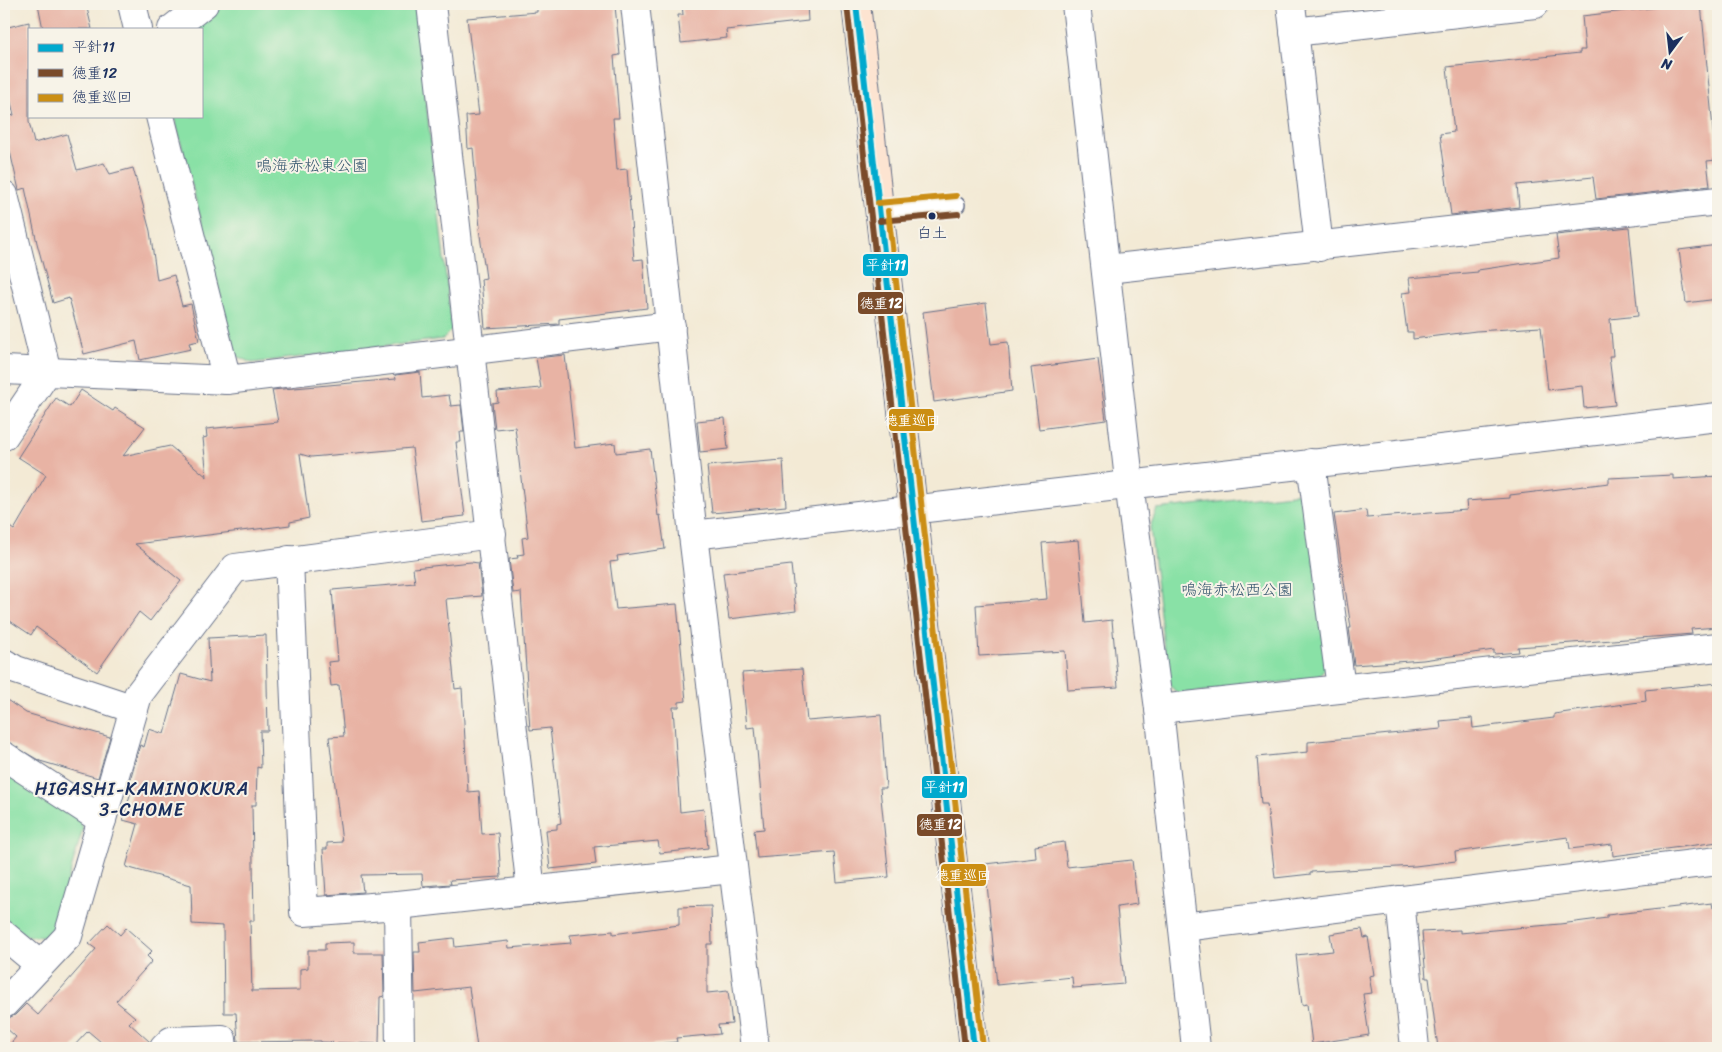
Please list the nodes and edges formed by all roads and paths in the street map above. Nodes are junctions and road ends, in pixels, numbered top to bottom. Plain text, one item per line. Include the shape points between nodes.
1 (132, 4) edge
2 (204, 4) edge
3 (430, 4) edge
4 (635, 4) edge
5 (856, 4) edge
6 (1076, 4) edge
7 (1291, 4) edge
8 (1535, 4) edge
9 (138, 28) edge
10 (173, 28) edge
11 (1294, 32) junction
12 (161, 118) edge
13 (4, 195) edge
14 (1718, 202) edge
15 (957, 205) dead end
16 (879, 212) junction
17 (1319, 246) junction
18 (1107, 269) junction
19 (672, 326) junction
20 (469, 349) junction
21 (4, 370) edge
22 (46, 372) junction
23 (227, 380) junction
24 (1718, 417) edge
25 (4, 436) edge
26 (1311, 463) junction
27 (1130, 486) junction
28 (913, 511) junction
29 (492, 534) junction
30 (693, 534) junction
31 (289, 560) junction
32 (1718, 647) edge
33 (4, 663) edge
34 (1341, 688) junction
35 (134, 709) junction
36 (1159, 709) junction
37 (4, 756) edge
38 (102, 820) junction
39 (1718, 861) edge
40 (732, 869) junction
41 (531, 891) junction
42 (1400, 900) junction
43 (398, 905) junction
44 (1183, 927) junction
45 (4, 935) edge
46 (40, 965) junction
47 (4, 1004) edge
48 (164, 1048) edge
49 (223, 1048) edge
50 (400, 1048) edge
51 (755, 1048) edge
52 (974, 1048) edge
53 (1196, 1048) edge
54 (1415, 1048) edge

1 - 9 street
2 - 10 street
3 - 20 street
4 - 19 street
5 - 16 street
6 - 18 street
7 - 11 street
8 - 11 street
11 - 17 street
12 - 23 street
13 - 22 street
14 - 17 street
15 - 16 lane
16 - 28 street
17 - 18 street
18 - 27 street
19 - 20 street
19 - 30 street
20 - 23 street
20 - 29 street
21 - 22 street
22 - 23 street
22 - 25 street
24 - 26 street
26 - 27 street
26 - 34 street
27 - 28 street
27 - 36 street
28 - 30 street
28 - 52 street
29 - 31 street
29 - 41 street
30 - 40 street
31 - 35 street via 235,568 138,695
31 - 43 street via 304,912
32 - 34 street
33 - 35 street via 16,670
34 - 36 street
35 - 38 street
36 - 44 street
37 - 38 street
38 - 46 street via 68,936
39 - 42 street
40 - 41 street
40 - 51 street
41 - 43 street
42 - 44 street
42 - 54 street
43 - 50 street
44 - 53 street
45 - 46 street
46 - 47 street
48 - 49 street via 171,1041 222,1039

